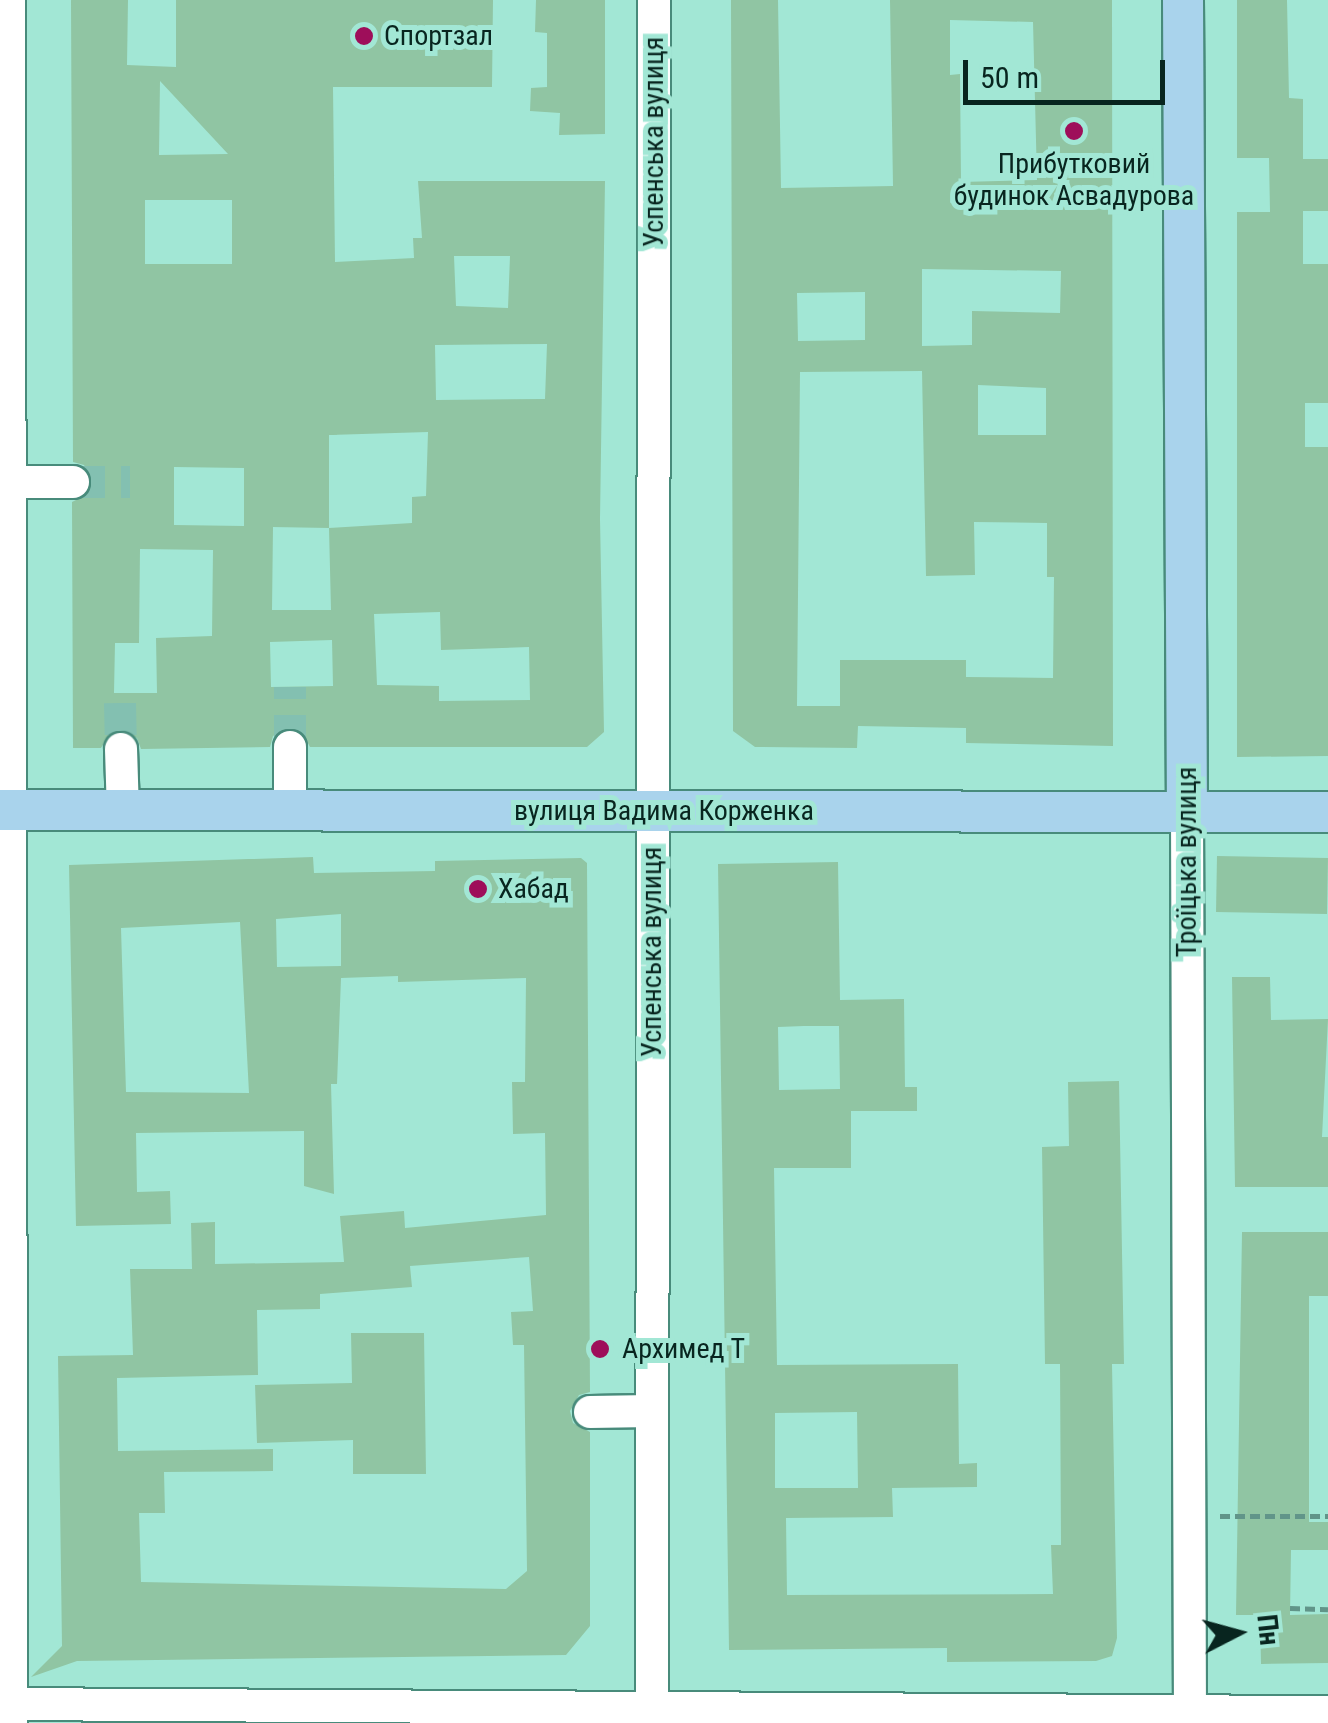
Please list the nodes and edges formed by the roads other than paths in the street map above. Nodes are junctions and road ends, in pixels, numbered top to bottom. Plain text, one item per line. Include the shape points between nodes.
1 (9, 0) edge
2 (654, 0) edge
3 (1183, 0) edge
4 (8, 482) junction
5 (73, 482) tunnel mouth
6 (290, 747) tunnel mouth
7 (121, 748) tunnel mouth
8 (4, 810) edge
9 (123, 810) junction
10 (290, 810) junction
11 (652, 811) junction
12 (1186, 812) junction
13 (1328, 812) edge
14 (590, 1412) dead end
15 (651, 1412) junction
16 (8, 1711) edge
17 (1328, 1712) edge
18 (652, 1716) edge
19 (1190, 1717) edge

1 - 4 street
2 - 11 street, Успенська вулиця
3 - 12 main road, Троїцька вулиця
4 - 5 street
4 - 8 street
6 - 10 street
7 - 9 street
8 - 9 main road, вулиця Вадима Корженка
8 - 16 street
9 - 10 main road, вулиця Вадима Корженка
10 - 11 main road, вулиця Вадима Корженка
11 - 12 main road, вулиця Вадима Корженка
11 - 15 street, Успенська вулиця
12 - 13 main road, вулиця Вадима Корженка
12 - 19 street, Троїцька вулиця
14 - 15 street
15 - 18 street, Успенська вулиця
16 - 18 street
17 - 19 street
18 - 19 street

